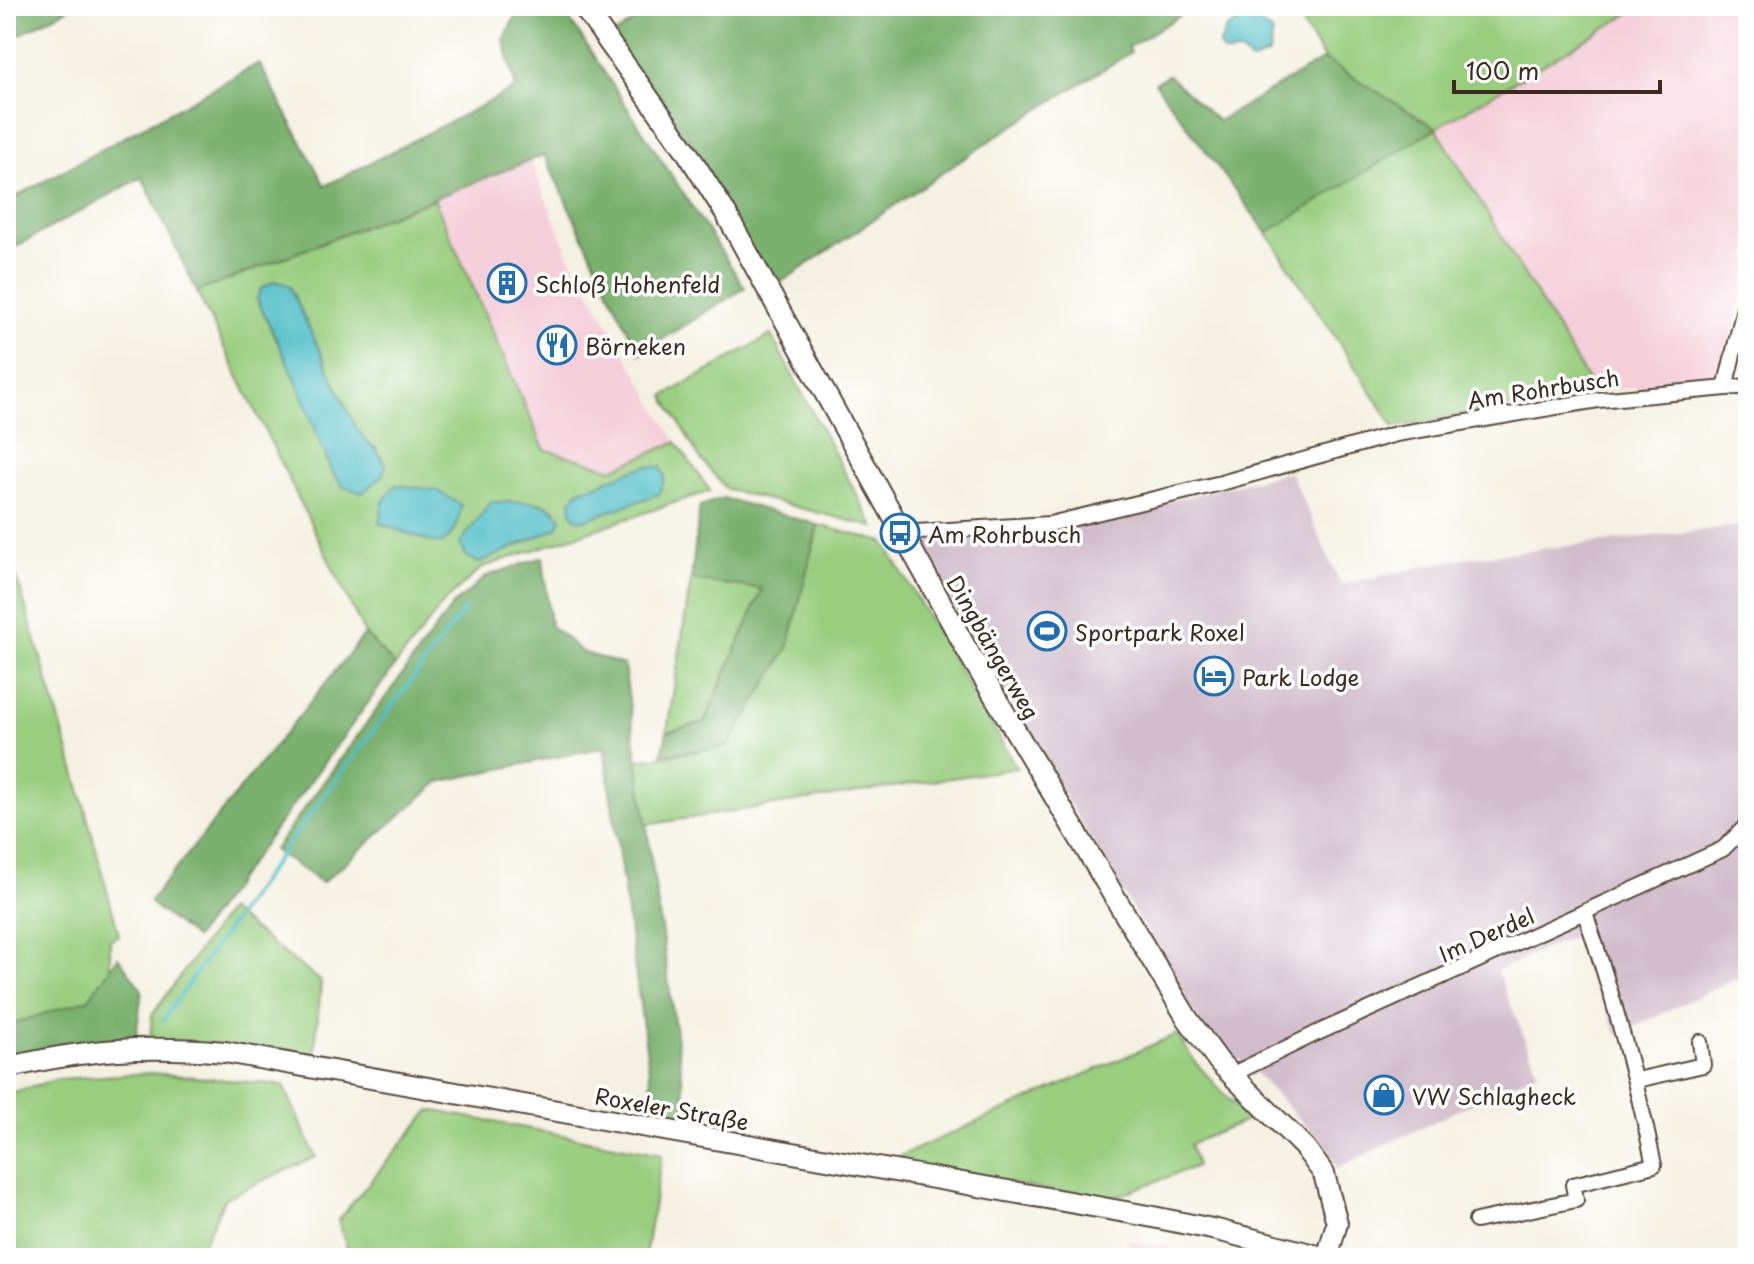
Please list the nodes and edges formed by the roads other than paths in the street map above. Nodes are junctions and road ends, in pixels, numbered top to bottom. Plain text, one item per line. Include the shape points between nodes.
1 (583, 6) edge
2 (1748, 292) edge
3 (1748, 386) edge
4 (1725, 388) junction
5 (900, 533) junction
6 (1748, 820) edge
7 (1585, 913) junction
8 (1700, 1042) dead end
9 (6, 1068) edge
10 (1231, 1075) junction
11 (1637, 1080) junction
12 (1476, 1221) dead end
13 (1327, 1258) edge

1 - 5 main road, Dingbängerweg via 725,212
2 - 4 street
3 - 4 street, Am Rohrbusch
4 - 5 street, Am Rohrbusch via 1598,400 1396,434 1050,524
5 - 10 main road, Dingbängerweg via 1187,1018
6 - 7 street, Im Derdel via 1723,849
7 - 10 street, Im Derdel
7 - 11 street
8 - 11 street via 1703,1065
9 - 13 main road, Roxeler Straße via 126,1048 225,1052 1148,1216
10 - 13 main road, Dingbängerweg via 1324,1174 1337,1223
11 - 12 street via 1654,1165 1573,1185 1576,1200

